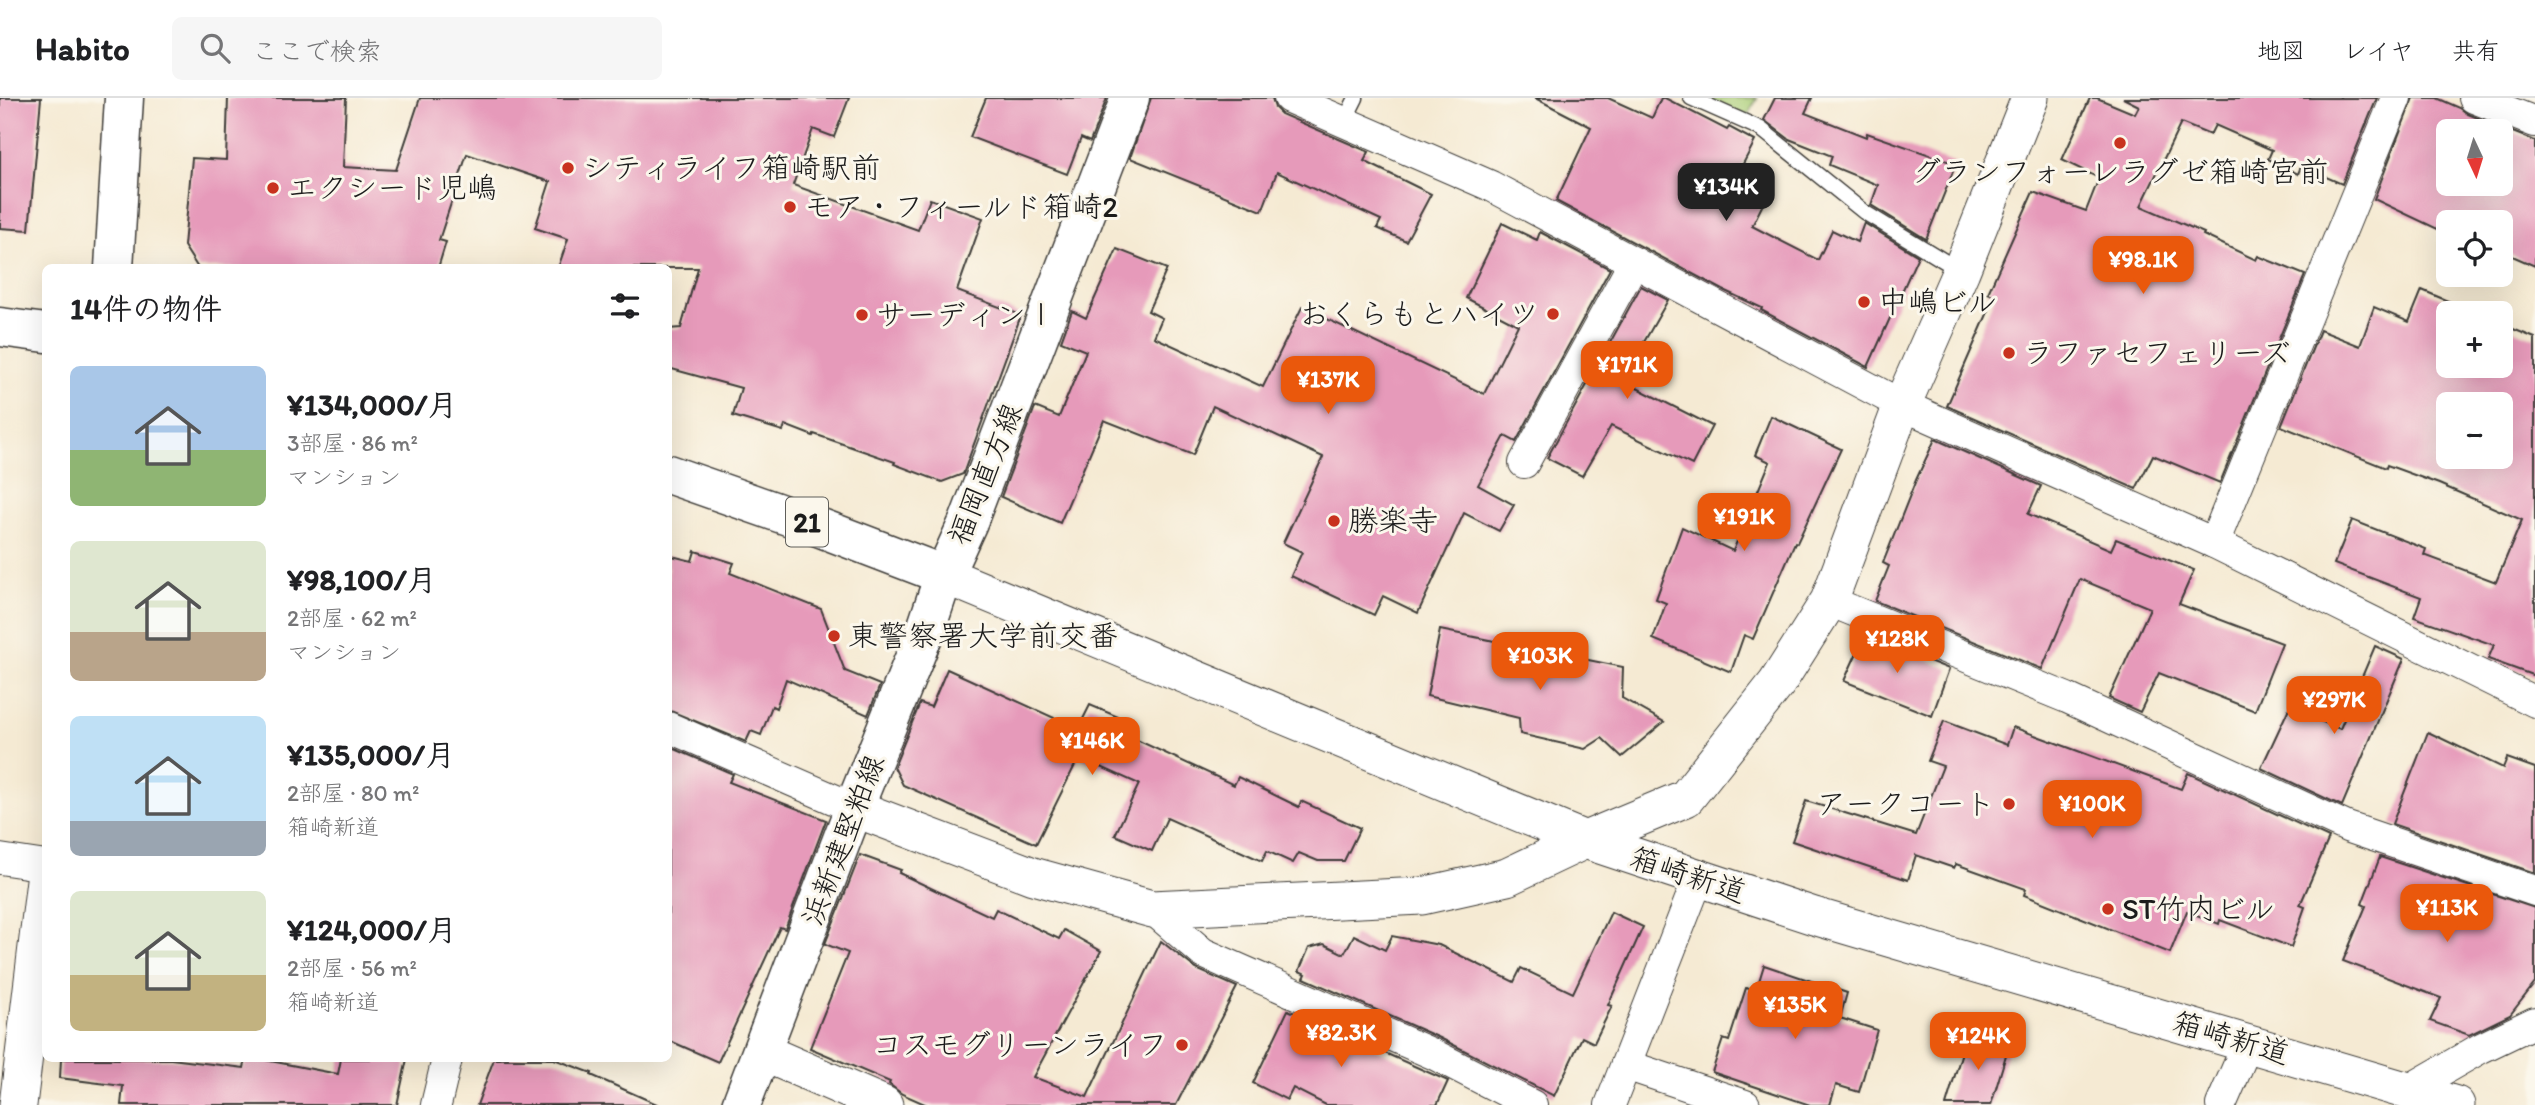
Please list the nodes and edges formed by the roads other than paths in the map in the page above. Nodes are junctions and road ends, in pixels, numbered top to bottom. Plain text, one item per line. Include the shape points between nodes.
1 (124, 98) edge
2 (1130, 98) edge
3 (1289, 98) edge
4 (1691, 98) edge
5 (2029, 98) edge
6 (2396, 98) edge
7 (2474, 98) edge
8 (1350, 110) edge
9 (2535, 122) edge
10 (1634, 262) junction
11 (114, 264) edge
12 (1961, 271) junction
13 (0, 327) edge
14 (42, 332) edge
15 (1902, 405) junction
16 (1524, 463) dead end
17 (672, 475) edge
18 (2214, 543) junction
19 (944, 575) junction
20 (1829, 601) junction
21 (2535, 702) edge
22 (672, 729) edge
23 (854, 808) junction
24 (1585, 840) junction
25 (0, 859) edge
26 (42, 865) edge
27 (1698, 879) junction
28 (2535, 891) edge
29 (42, 905) edge
30 (1152, 909) junction
31 (2535, 1022) edge
32 (2248, 1043) junction
33 (762, 1052) junction
34 (446, 1062) edge
35 (1626, 1065) junction
36 (2433, 1100) edge
37 (18, 1105) edge
38 (436, 1105) edge
39 (741, 1105) edge
40 (884, 1105) edge
41 (1532, 1105) edge
42 (1610, 1105) edge
43 (1745, 1105) edge
44 (2221, 1105) edge

1 - 11 main road
2 - 19 main road, 福岡直方線
3 - 8 street
4 - 12 lane via 1761,128 1864,212
5 - 12 street
6 - 18 street
7 - 9 street
8 - 10 street
10 - 15 street
10 - 16 street
12 - 15 street
13 - 14 main road
15 - 18 street
15 - 20 street
17 - 19 main road, 福岡直方線 / 21
18 - 21 street
19 - 23 main road, 浜新建堅粕線
19 - 24 street, 箱崎新道 / 21
20 - 24 street via 1777,683 1686,798
20 - 28 street via 2067,698 2347,827
22 - 23 street
23 - 30 street via 1033,876
23 - 33 main road, 浜新建堅粕線
24 - 27 street, 箱崎新道 / 21
24 - 30 street via 1507,877 1422,897
25 - 26 street
27 - 32 street, 箱崎新道 / 21
27 - 35 street
29 - 37 street
30 - 41 street via 1203,953 1433,1054
31 - 36 street via 2481,1048
32 - 36 street, 箱崎新道 / 21
32 - 44 street
33 - 39 main road, 浜新建堅粕線
33 - 40 street
34 - 38 street
35 - 42 street
35 - 43 street

